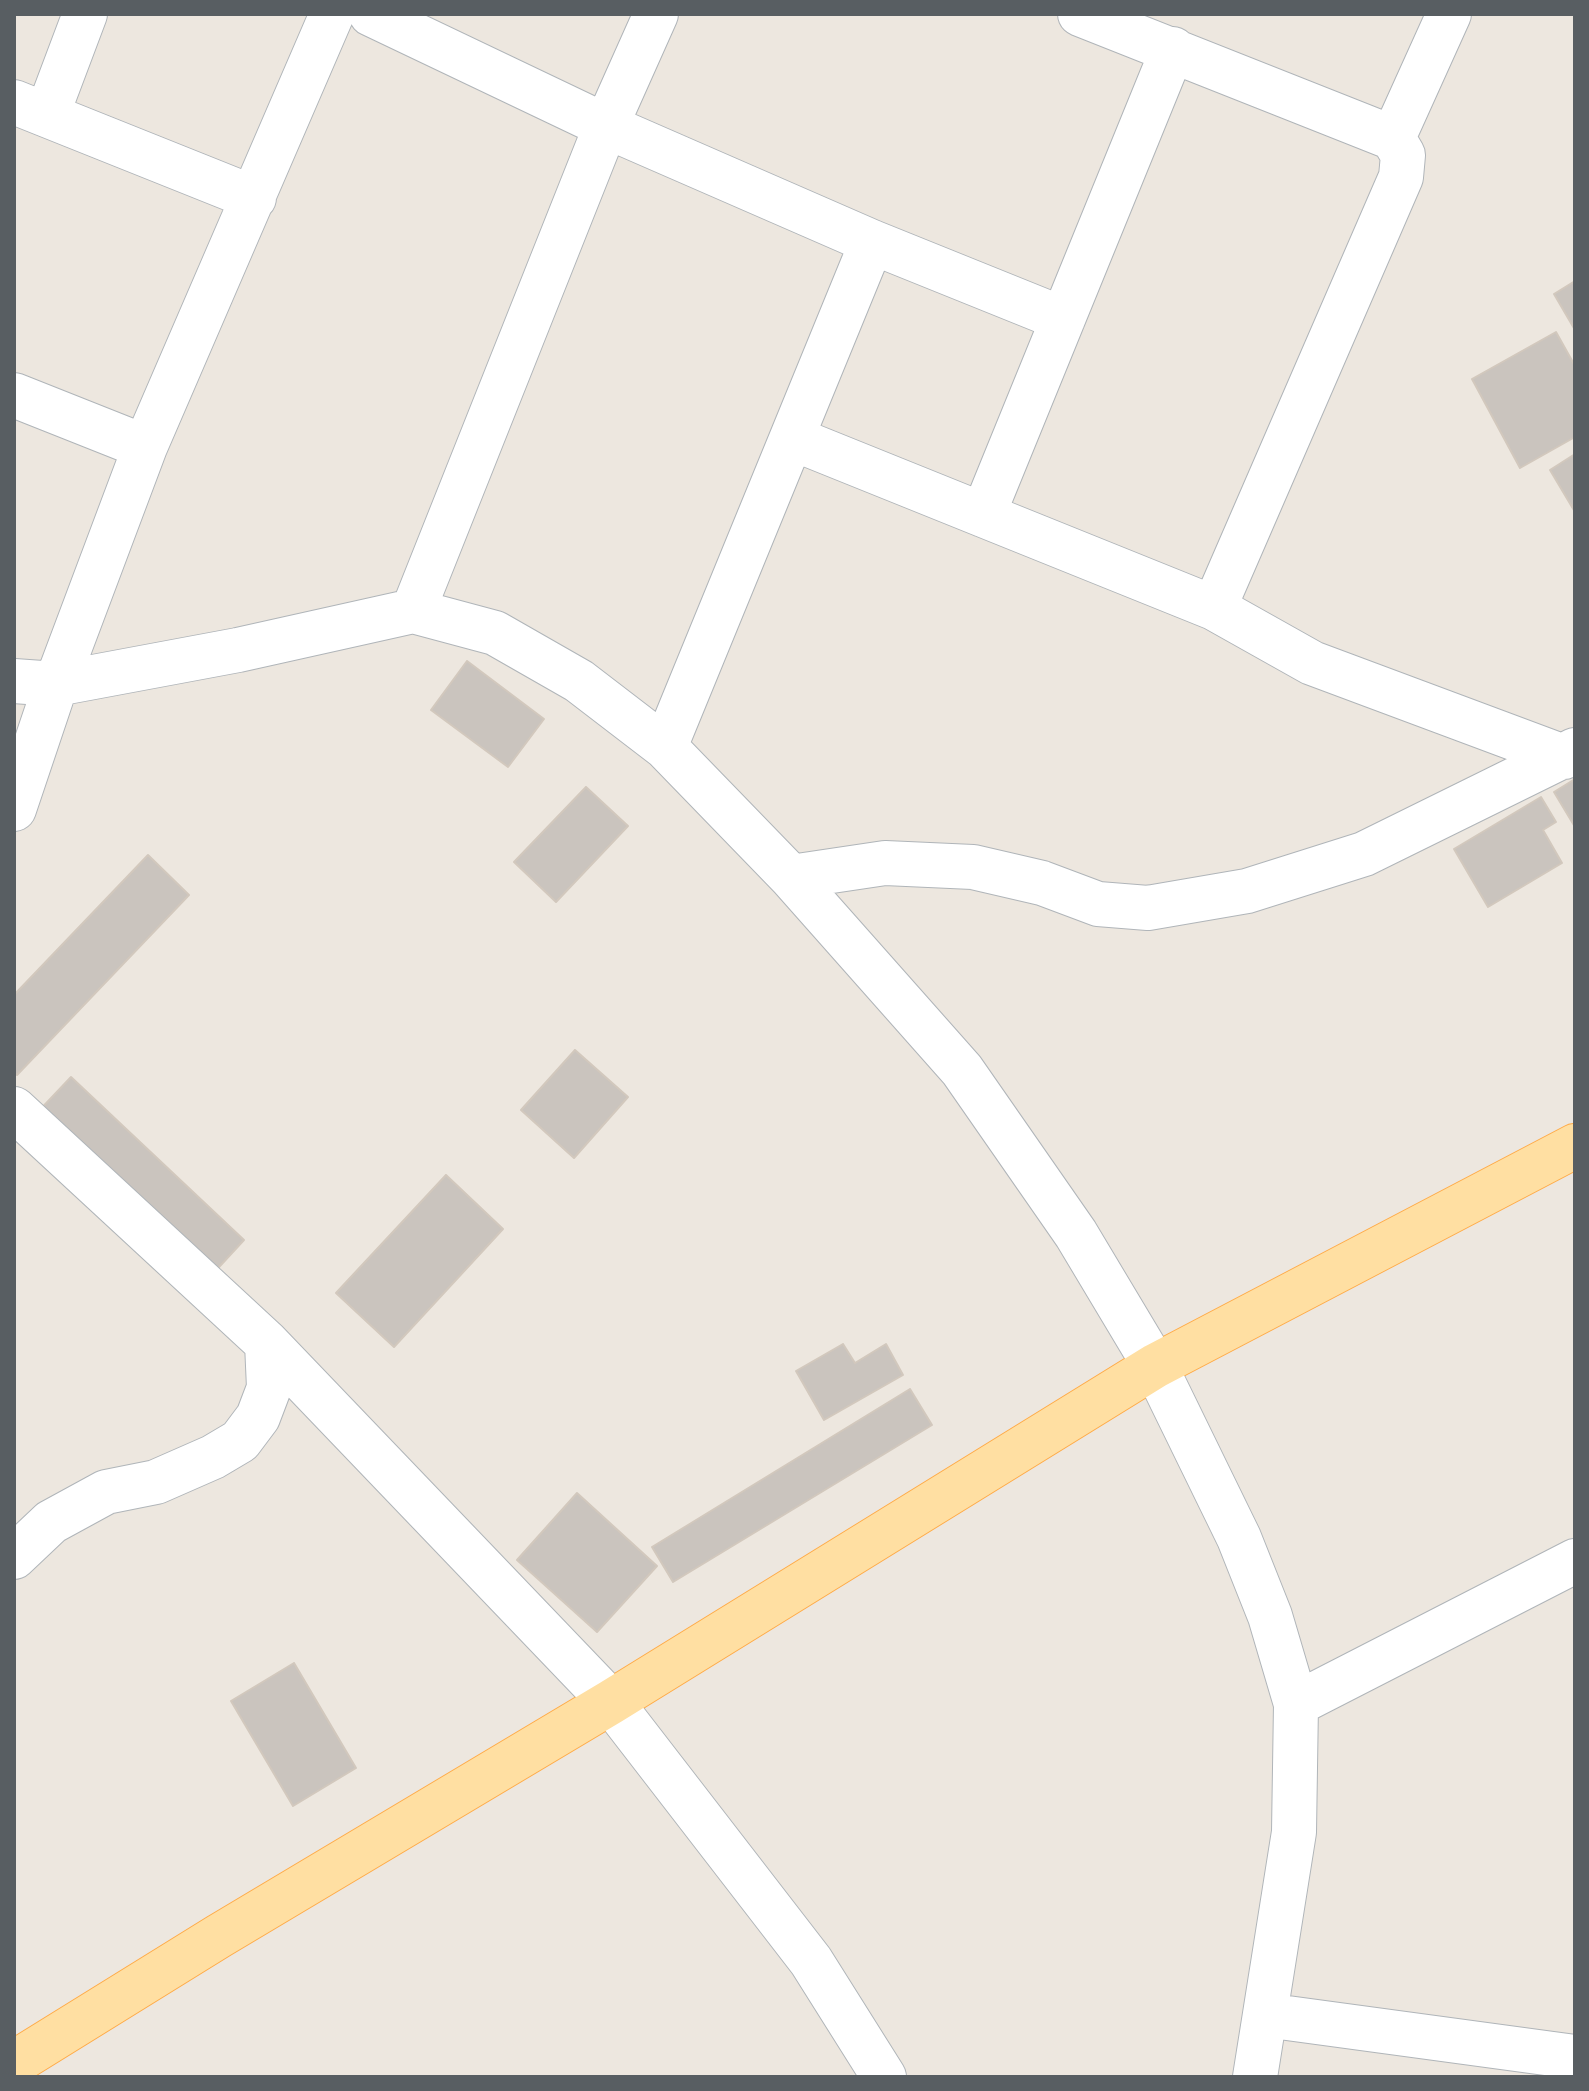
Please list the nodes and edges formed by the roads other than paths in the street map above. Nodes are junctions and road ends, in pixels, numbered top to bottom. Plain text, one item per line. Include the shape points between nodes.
1 (85, 14) edge
2 (332, 14) edge
3 (371, 14) edge
4 (656, 14) edge
5 (1080, 14) edge
6 (1449, 14) edge
7 (1173, 49) junction
8 (30, 108) edge
9 (606, 126) junction
10 (1393, 138) junction
11 (254, 198) junction
12 (872, 242) junction
13 (1063, 319) junction
14 (14, 395) edge
15 (792, 438) junction
16 (145, 447) junction
17 (983, 515) junction
18 (1214, 608) junction
19 (413, 611) junction
20 (35, 683) edge
21 (665, 747) junction
22 (1570, 754) edge
23 (14, 809) edge
24 (791, 877) junction
25 (14, 1109) edge
26 (1575, 1146) edge
27 (267, 1343) junction
28 (1155, 1366) junction
29 (14, 1557) edge
30 (1575, 1561) edge
31 (611, 1702) junction
32 (1296, 1704) junction
33 (1265, 2015) junction
34 (1548, 2062) edge
35 (14, 2063) edge
36 (884, 2077) edge
37 (1255, 2077) edge

1 - 8 street
2 - 11 street
3 - 9 street
4 - 9 street
5 - 7 street
6 - 10 street
7 - 10 street
7 - 13 street
8 - 11 street
9 - 12 street
9 - 19 street
10 - 18 street via 1403,155 1401,177
11 - 16 street
12 - 13 street
12 - 15 street
13 - 17 street
14 - 16 street
15 - 17 street
15 - 21 street
16 - 20 street
17 - 18 street
18 - 22 street via 1312,663
19 - 20 street via 238,650
19 - 21 street via 495,633 536,654
20 - 23 street
21 - 24 street
22 - 24 street via 1364,854 1247,891 1148,908 1098,904 1042,883 973,867 885,863
24 - 28 street via 962,1070 1076,1234
25 - 27 street
26 - 28 main road
27 - 29 street via 269,1388 258,1417 240,1441 156,1482 106,1492 51,1522
27 - 31 street
28 - 31 main road
28 - 32 street via 1239,1538
30 - 32 street
31 - 35 main road
31 - 36 street via 811,1961
32 - 33 street via 1294,1832
33 - 34 street
33 - 37 street

